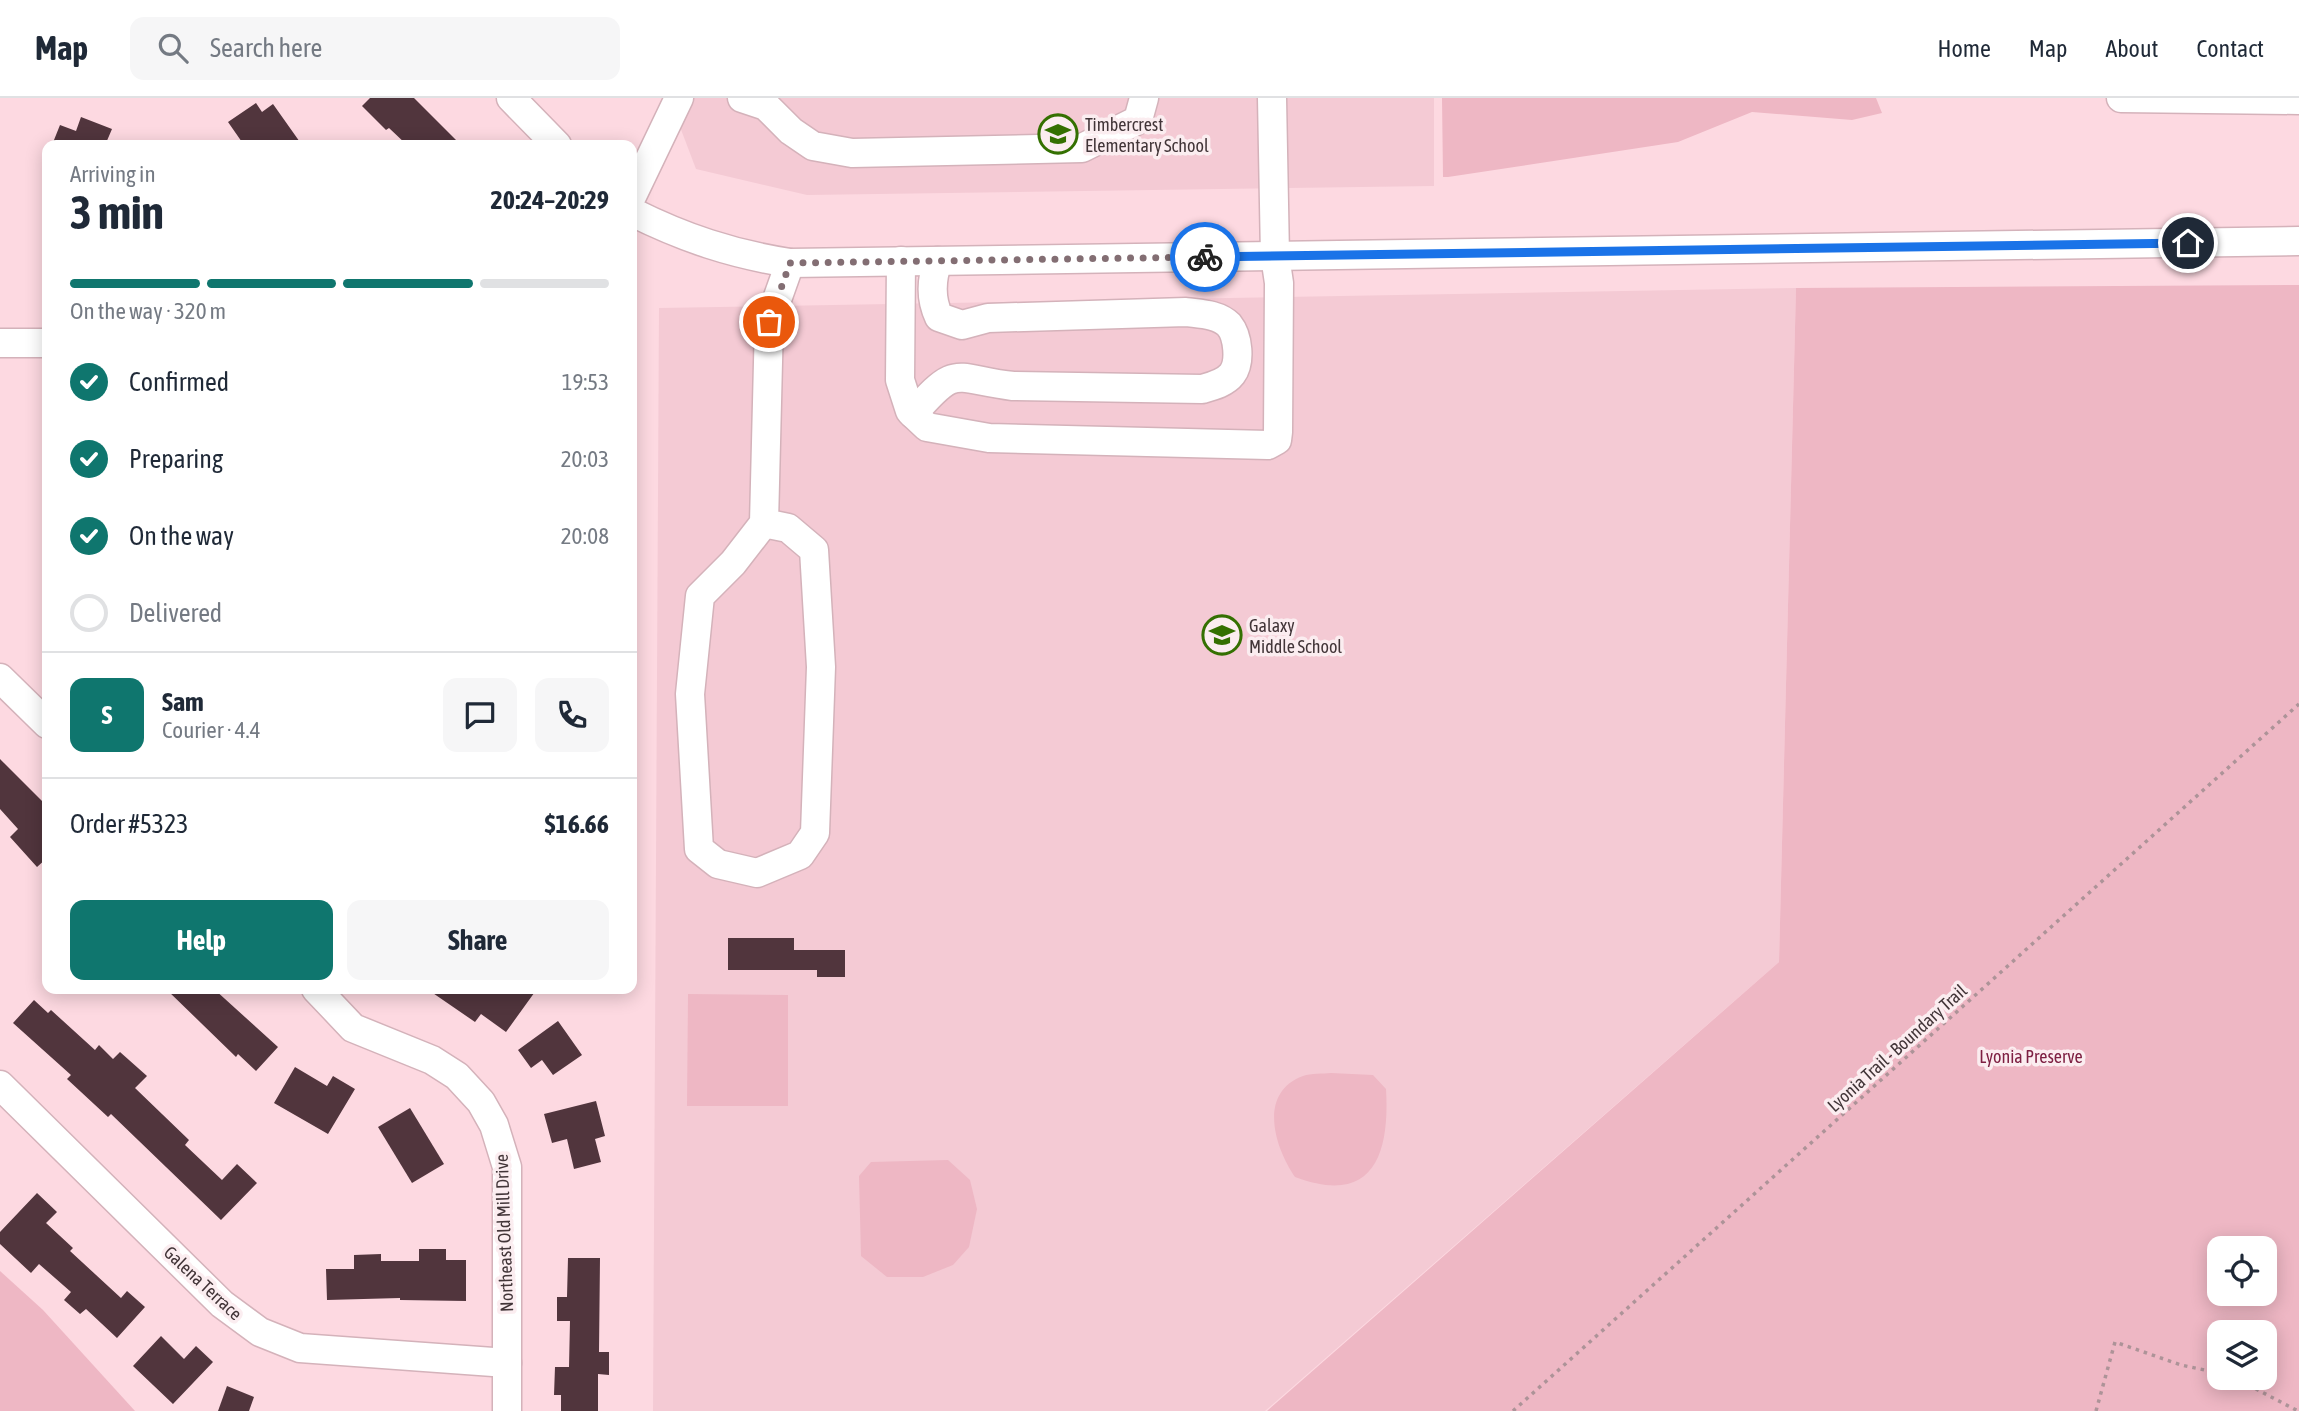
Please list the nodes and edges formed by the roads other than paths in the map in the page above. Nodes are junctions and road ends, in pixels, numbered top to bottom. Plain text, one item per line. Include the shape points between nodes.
1 (511, 98) edge
2 (742, 98) edge
3 (1144, 98) edge
4 (1272, 98) edge
5 (2121, 98) edge
6 (2299, 100) edge
7 (684, 101) edge
8 (552, 140) edge
9 (637, 187) edge
10 (637, 214) edge
11 (2299, 242) edge
12 (1275, 256) junction
13 (901, 261) junction
14 (938, 261) junction
15 (790, 263) junction
16 (42, 342) edge
17 (0, 343) edge
18 (913, 414) junction
19 (764, 523) junction
20 (0, 678) edge
21 (42, 719) edge
22 (321, 994) edge
23 (0, 1085) edge
24 (507, 1363) junction
25 (507, 1411) edge

1 - 8 street
2 - 3 street via 766,106 813,146 852,153 1082,149 1138,120
4 - 12 street
5 - 6 street
7 - 9 street
10 - 15 street via 680,235
11 - 12 street
12 - 14 street
12 - 18 street via 1279,283 1278,432 1277,440 1268,445 989,438 927,427
13 - 14 street
13 - 15 street
13 - 18 street via 900,380
14 - 18 street via 932,278 933,305 939,317 962,326 988,318 1186,312 1217,317 1230,326 1237,361 1232,374 1217,386 1202,388 1013,386 963,375 942,383
15 - 19 street via 769,322
16 - 17 street
19 - 19 street via 733,564 700,596 690,694 699,849 718,864 757,873 800,855 815,833 821,667 814,550 788,528
20 - 21 street
22 - 24 street, Northeast Old Mill Drive via 353,1028 432,1060 457,1076 494,1125 507,1167
23 - 24 street, Galena Terrace via 222,1304 260,1332 300,1349
24 - 25 street, Northeast Old Mill Drive

